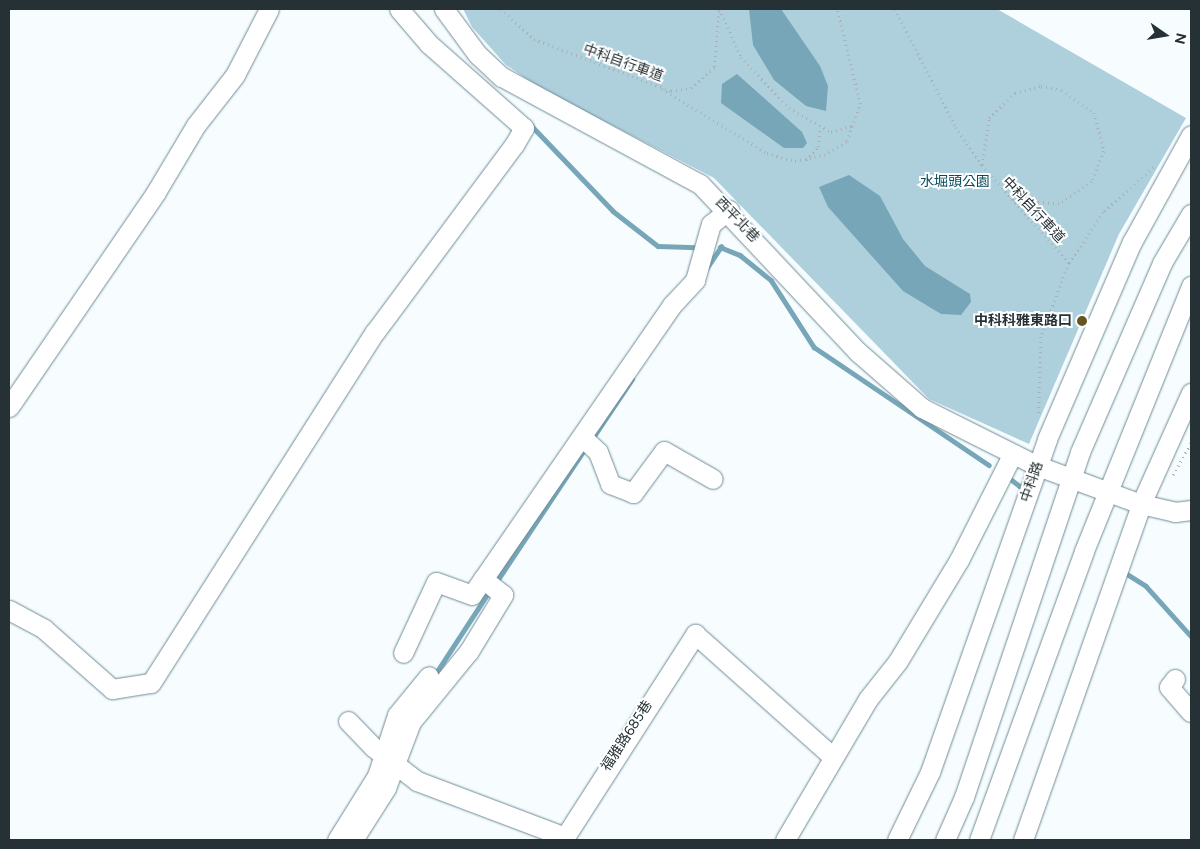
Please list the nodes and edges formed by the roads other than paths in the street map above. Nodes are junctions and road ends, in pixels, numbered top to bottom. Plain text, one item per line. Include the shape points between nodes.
1 (269, 9) edge
2 (399, 9) edge
3 (444, 9) edge
4 (1191, 136) edge
5 (729, 210) junction
6 (1191, 214) edge
7 (1191, 286) edge
8 (1191, 393) edge
9 (9, 407) edge
10 (582, 437) junction
11 (1012, 455) junction
12 (1038, 466) junction
13 (1071, 476) junction
14 (712, 479) dead end
15 (1108, 491) junction
16 (1141, 504) junction
17 (1191, 510) edge
18 (483, 579) junction
19 (9, 610) edge
20 (402, 652) dead end
21 (429, 676) dead end
22 (1175, 679) dead end
23 (1191, 712) edge
24 (348, 721) dead end
25 (833, 757) junction
26 (390, 758) junction
27 (564, 839) edge
28 (337, 840) edge
29 (353, 840) edge
30 (785, 840) edge
31 (897, 840) edge
32 (944, 840) edge
33 (979, 840) edge
34 (1023, 840) edge

1 - 9 street via 235,75 196,125 156,192
2 - 19 street via 429,44 524,128 514,145 375,332 151,683 112,689 44,628
3 - 5 street, 西平北巷 via 477,54 502,77 693,180
4 - 12 street, 中科路 via 1132,242
5 - 10 street via 711,224 695,280 672,305
5 - 11 street, 西平北巷 via 858,352 922,408
6 - 13 street via 1162,263
7 - 15 street
8 - 16 street
10 - 14 street via 598,452 610,484 633,493 664,451
10 - 18 street
11 - 12 street, 西平北巷
11 - 25 street via 959,560
12 - 13 street, 西平北巷
12 - 31 street, 中科路 via 930,772
13 - 15 street, 西平北巷
13 - 32 street via 964,797
15 - 16 street, 西平北巷
15 - 33 street
16 - 17 street, 西平北巷 via 1175,512
16 - 34 street
18 - 20 street via 472,596 436,582
18 - 26 street via 504,595 469,651 411,722
21 - 26 street via 397,715
22 - 23 street via 1169,687
24 - 26 street
25 - 27 street, 福雅路685巷 via 695,634
25 - 30 street
26 - 27 street via 408,775 443,794
26 - 28 street
26 - 29 street

